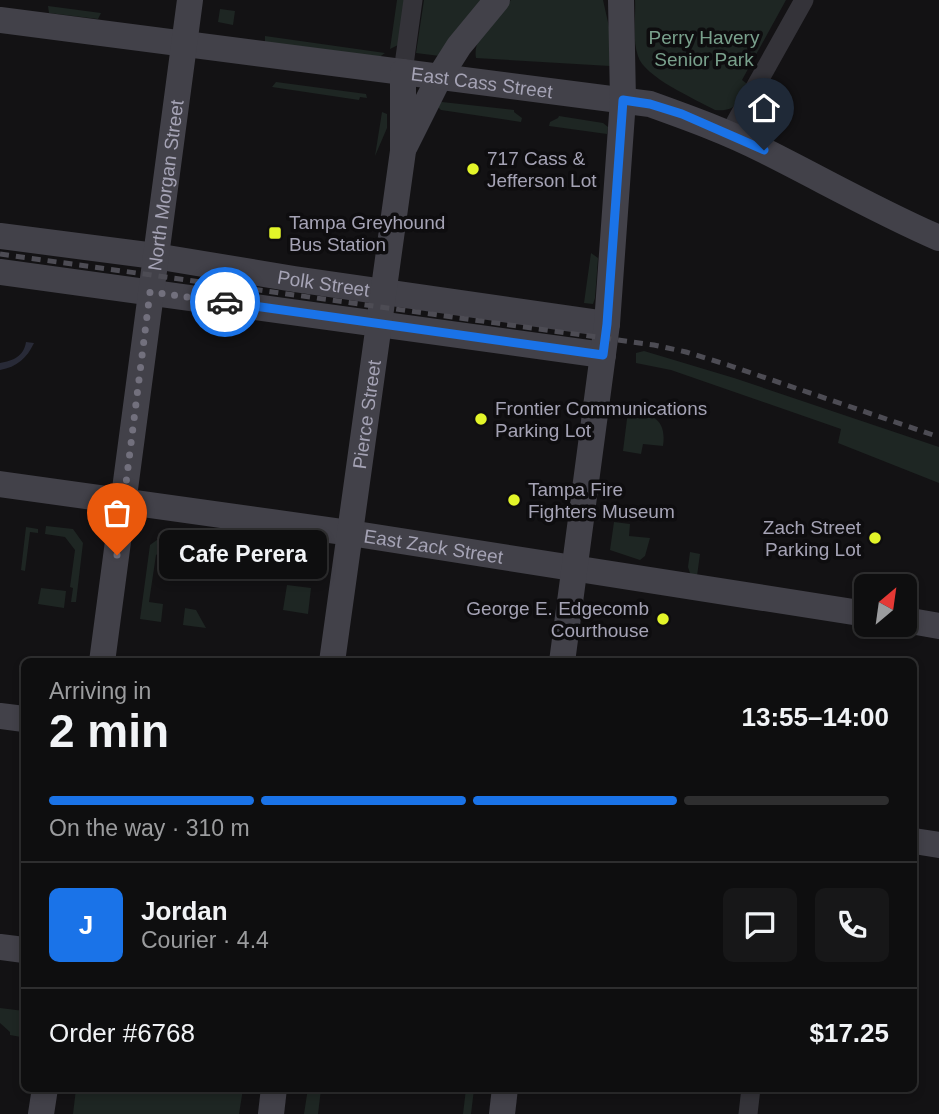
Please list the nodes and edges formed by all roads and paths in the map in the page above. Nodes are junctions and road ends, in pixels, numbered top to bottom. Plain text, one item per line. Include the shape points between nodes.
1 (190, 0) edge
2 (413, 0) edge
3 (497, 0) edge
4 (621, 0) edge
5 (804, 0) edge
6 (0, 20) edge
7 (185, 44) junction
8 (403, 72) junction
9 (440, 76) junction
10 (623, 100) junction
11 (729, 134) junction
12 (402, 150) junction
13 (0, 236) edge
14 (939, 238) edge
15 (155, 257) junction
16 (0, 272) edge
17 (383, 291) junction
18 (150, 292) junction
19 (378, 324) junction
20 (607, 324) junction
21 (603, 355) junction
22 (0, 484) edge
23 (124, 501) junction
24 (350, 533) junction
25 (574, 568) junction
26 (854, 612) edge
27 (917, 622) edge
28 (939, 626) edge
29 (103, 658) edge
30 (333, 658) edge
31 (563, 658) edge
32 (0, 716) edge
33 (21, 719) edge
34 (917, 841) edge
35 (939, 845) edge
36 (0, 947) edge
37 (21, 950) edge
38 (44, 1092) edge
39 (274, 1092) edge
40 (505, 1092) edge
41 (751, 1092) edge
42 (41, 1114) edge
43 (271, 1114) edge
44 (502, 1114) edge
45 (748, 1114) edge

1 - 7 street, North Morgan Street
2 - 8 street, Pierce Street
3 - 9 street
4 - 10 street
5 - 11 street
6 - 7 street, East Cass Street
7 - 8 street, East Cass Street
7 - 15 street, North Morgan Street
8 - 9 street, East Cass Street
8 - 12 street, Pierce Street
9 - 10 street, East Cass Street
9 - 12 street
10 - 11 street, East Cass Street via 682,114
10 - 20 street
11 - 14 street, East Cass Street
12 - 17 street, Pierce Street
13 - 15 street, Polk Street
15 - 17 street, Polk Street
15 - 18 street, North Morgan Street
16 - 18 street, Polk Street
17 - 19 street, Pierce Street
17 - 20 street, Polk Street
18 - 19 street, Polk Street
18 - 23 street, North Morgan Street
19 - 21 street, Polk Street
19 - 24 street, Pierce Street
20 - 21 street
21 - 25 street
22 - 23 street, East Zack Street
23 - 24 street, East Zack Street
23 - 29 street, North Morgan Street
24 - 25 street, East Zack Street
24 - 30 street, Pierce Street
25 - 26 street, East Zack Street
25 - 31 street
27 - 28 street
32 - 33 street
34 - 35 street
36 - 37 street
38 - 42 street
39 - 43 street
40 - 44 street
41 - 45 street

